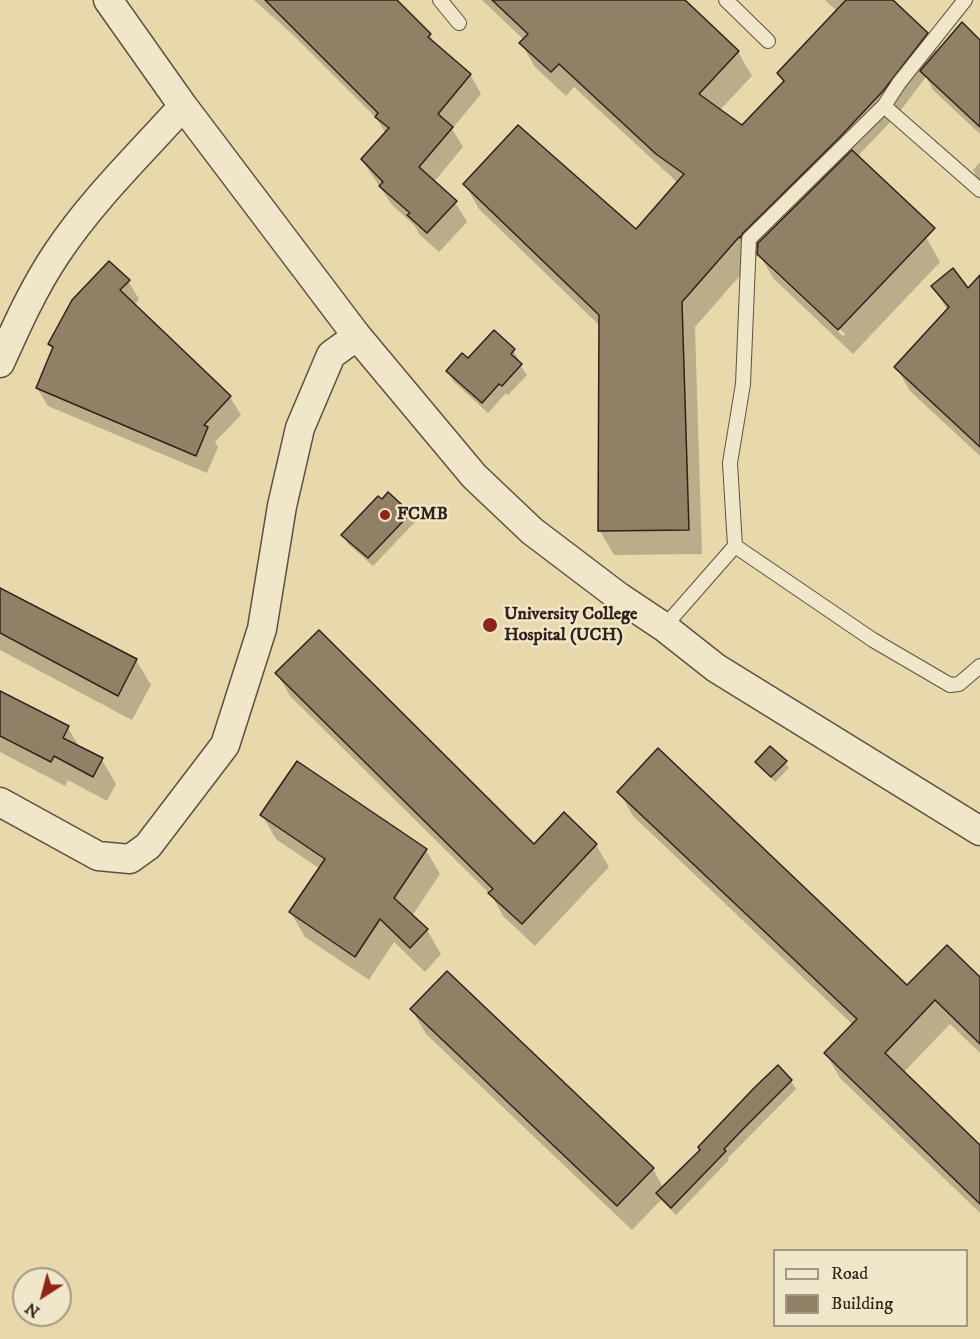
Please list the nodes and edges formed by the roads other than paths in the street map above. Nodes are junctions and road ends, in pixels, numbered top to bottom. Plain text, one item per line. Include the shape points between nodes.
1 (108, 0) edge
2 (440, 0) edge
3 (726, 0) edge
4 (965, 0) edge
5 (459, 23) dead end
6 (768, 41) dead end
7 (183, 106) junction
8 (884, 106) junction
9 (980, 190) edge
10 (357, 336) junction
11 (0, 363) edge
12 (735, 546) junction
13 (664, 627) junction
14 (980, 666) edge
15 (0, 802) edge
16 (980, 831) edge

1 - 7 street
2 - 5 lane
3 - 6 lane
4 - 8 lane
7 - 10 street
7 - 11 street via 57,252
8 - 9 lane
8 - 12 lane via 749,239 743,384 730,463
10 - 13 street via 474,476 532,531
10 - 15 street via 331,356 300,428 282,506 262,629 225,745 148,846 130,859 98,856
12 - 13 lane
12 - 14 lane via 873,640 950,685 959,684
13 - 16 street via 716,668

